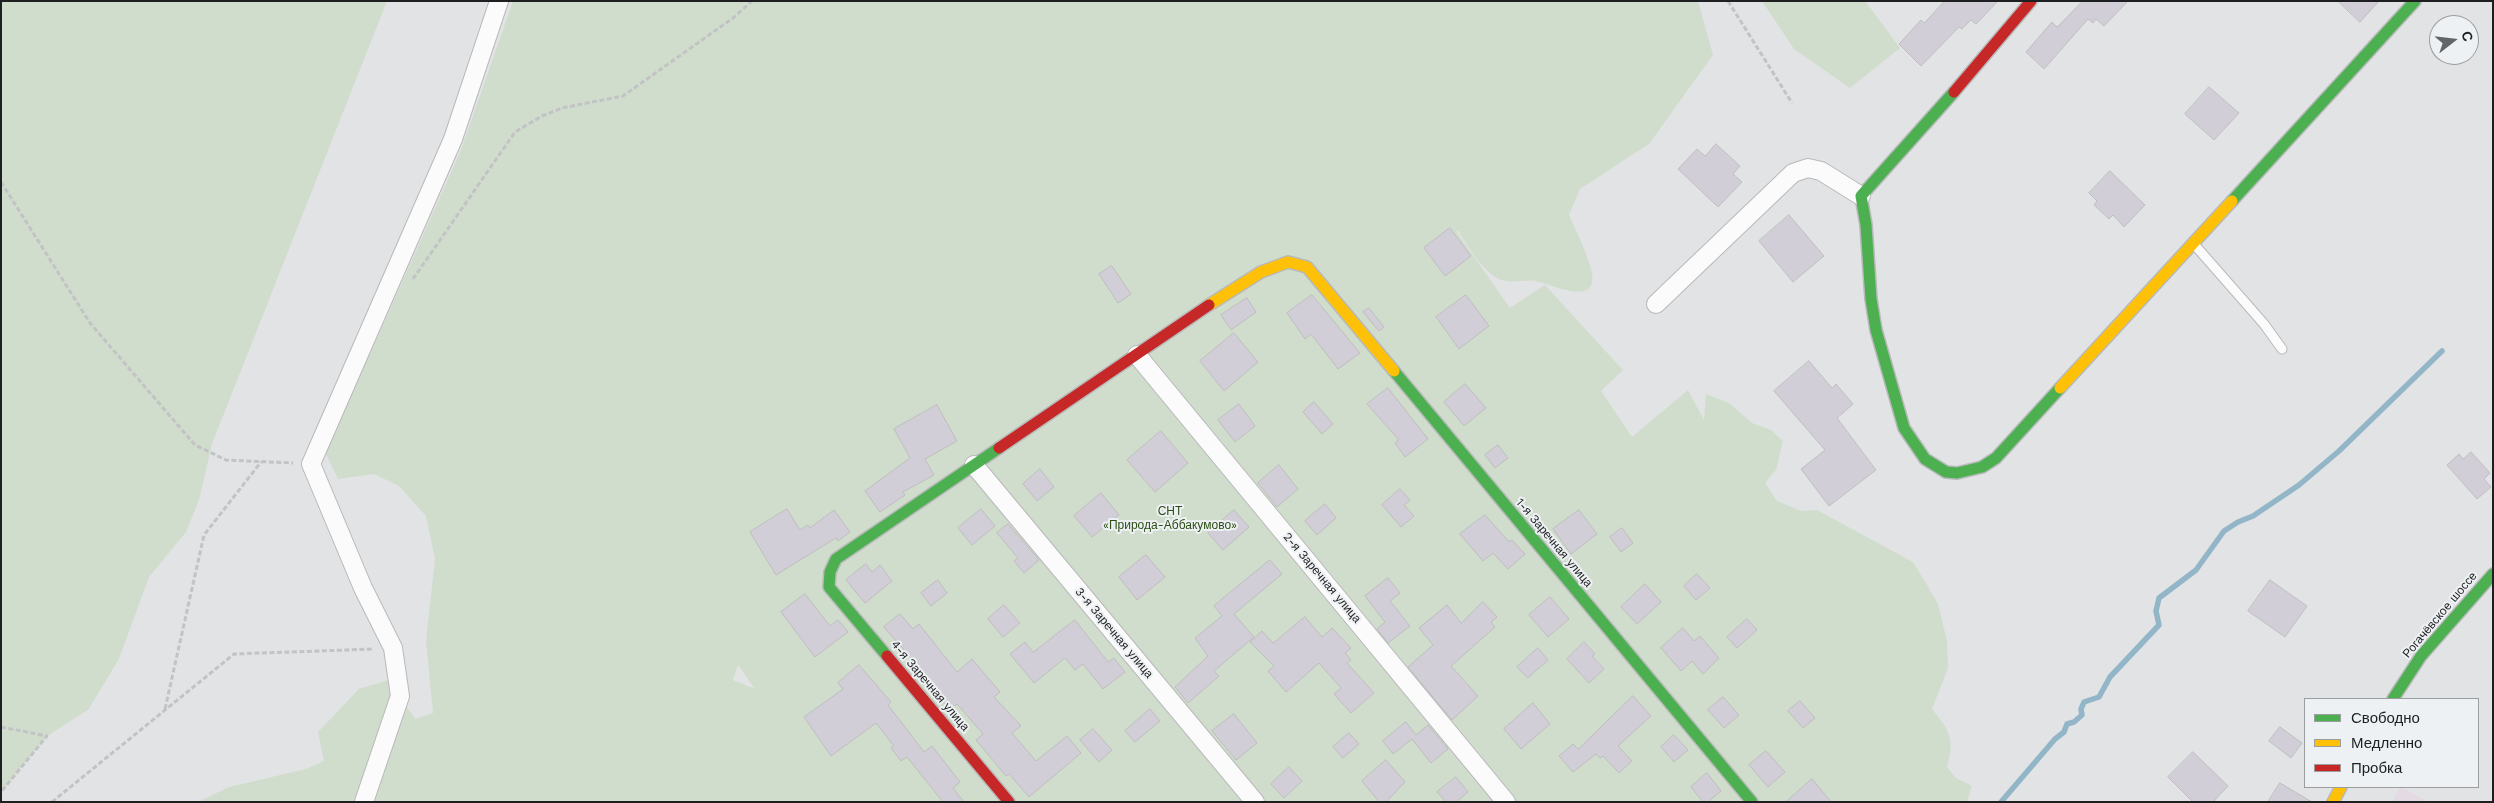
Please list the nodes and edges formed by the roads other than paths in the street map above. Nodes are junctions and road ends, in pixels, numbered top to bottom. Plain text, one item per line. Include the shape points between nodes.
1 (499, 1) edge
2 (2031, 1) edge
3 (2414, 1) edge
4 (1860, 196) junction
5 (2193, 243) junction
6 (1656, 304) dead end
7 (2282, 348) dead end
8 (1137, 355) junction
9 (974, 465) junction
10 (2493, 574) edge
11 (829, 587) joint
12 (2394, 698) edge
13 (2340, 788) edge
14 (364, 802) edge
15 (1009, 802) edge
16 (1254, 802) edge
17 (1506, 802) edge
18 (1752, 802) edge
19 (2333, 802) edge

1 - 14 street via 453,139 311,464 363,588 394,648 400,696
2 - 4 street via 1917,136
3 - 5 street
4 - 5 street via 1867,221 1873,314 1906,434 1923,458 1945,473 1967,472 1996,458
4 - 6 street via 1820,171 1808,168 1793,173
5 - 7 lane
8 - 9 street, 1-я Заречная улица
8 - 17 street, 2-я Заречная улица
8 - 18 street, 1-я Заречная улица via 1261,272 1288,262 1307,267
9 - 11 street, 1-я Заречная улица via 836,559 830,572
9 - 16 street, 3-я Заречная улица
10 - 12 street, Рогачёвское шоссе via 2421,656
11 - 15 street, 4-я Заречная улица
13 - 19 street

